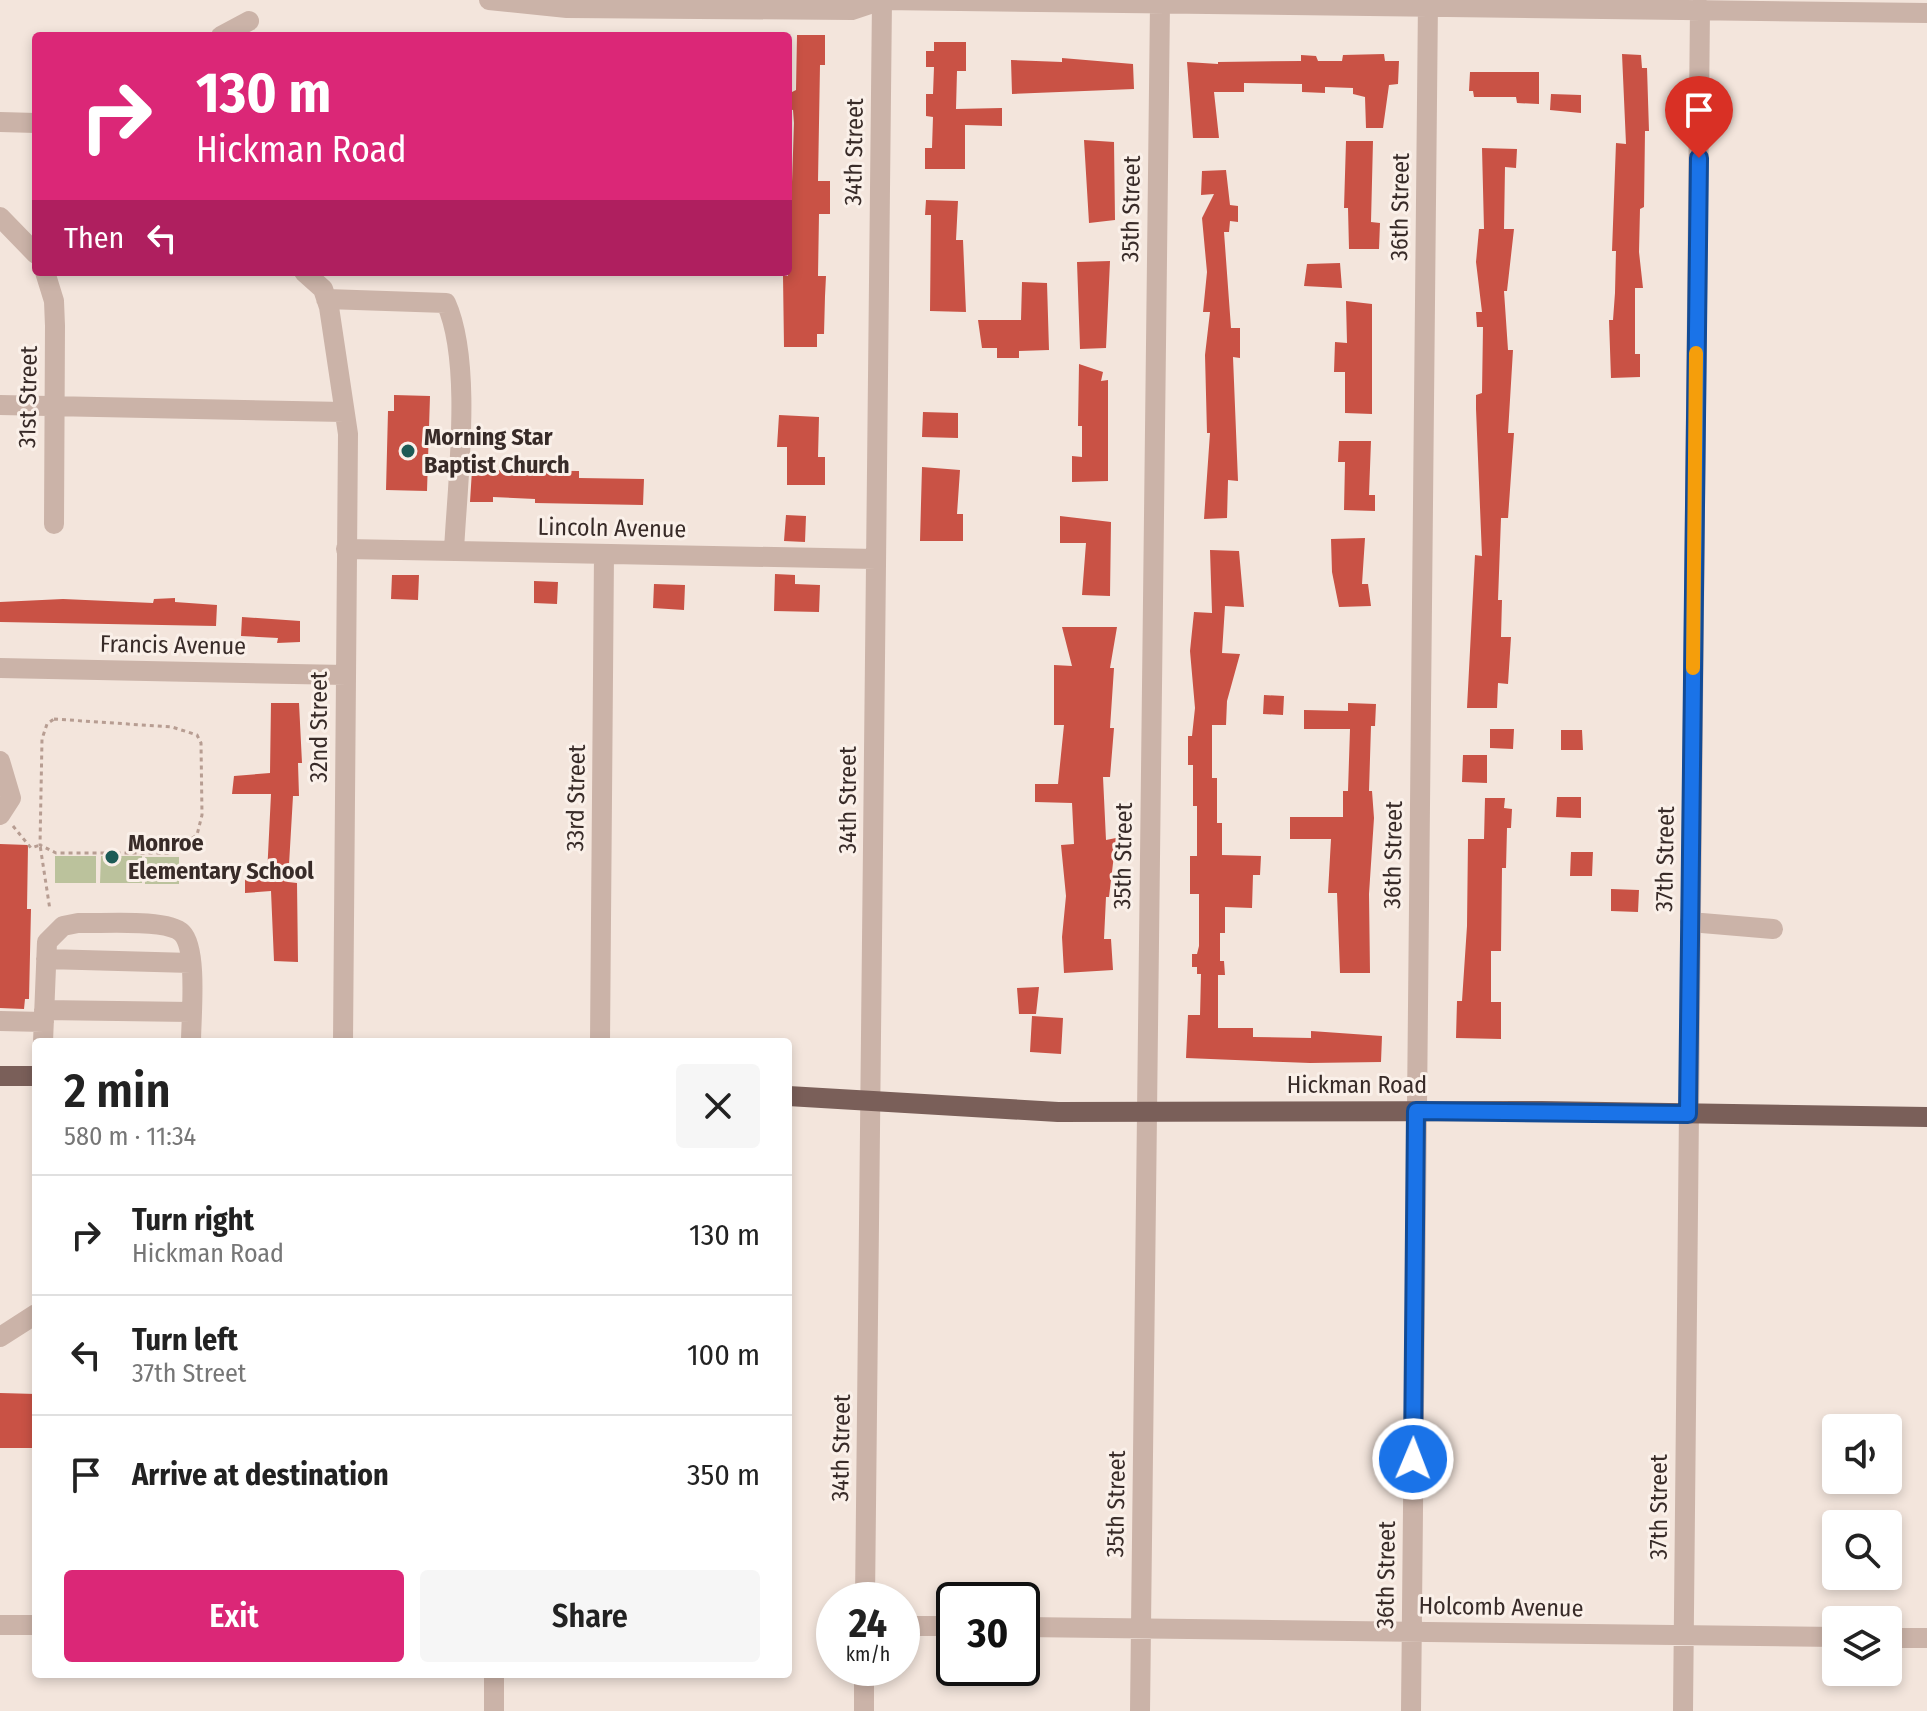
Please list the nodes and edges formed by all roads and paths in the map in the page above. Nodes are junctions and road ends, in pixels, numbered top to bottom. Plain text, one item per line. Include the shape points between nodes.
1 (489, 0) edge
2 (882, 0) edge
3 (1428, 2) edge
4 (1160, 3) junction
5 (1700, 8) junction
6 (1927, 13) edge
7 (249, 21) dead end
8 (228, 32) edge
9 (0, 122) edge
10 (32, 123) edge
11 (0, 217) edge
12 (32, 250) edge
13 (46, 276) edge
14 (308, 276) edge
15 (326, 299) junction
16 (0, 405) edge
17 (53, 407) junction
18 (344, 412) junction
19 (54, 524) dead end
20 (346, 549) junction
21 (454, 551) junction
22 (604, 554) junction
23 (876, 559) junction
24 (0, 668) edge
25 (346, 675) junction
26 (0, 761) edge
27 (1, 814) edge
28 (40, 845) junction
29 (1690, 922) junction
30 (1773, 929) dead end
31 (54, 933) junction
32 (46, 959) junction
33 (191, 963) junction
34 (191, 1012) junction
35 (0, 1021) edge
36 (44, 1025) edge
37 (191, 1038) edge
38 (343, 1038) edge
39 (600, 1038) edge
40 (0, 1076) edge
41 (32, 1076) edge
42 (792, 1096) edge
43 (871, 1100) junction
44 (1416, 1111) junction
45 (1146, 1112) junction
46 (1688, 1114) junction
47 (1927, 1117) edge
48 (32, 1317) edge
49 (0, 1337) edge
50 (865, 1582) edge
51 (0, 1625) edge
52 (32, 1625) edge
53 (1040, 1627) edge
54 (1141, 1628) junction
55 (1411, 1632) junction
56 (1684, 1635) junction
57 (1822, 1637) edge
58 (1902, 1638) edge
59 (1927, 1638) edge
60 (494, 1678) edge
61 (864, 1686) edge
62 (494, 1711) edge
63 (864, 1711) edge
64 (1140, 1711) edge
65 (1411, 1711) edge
66 (1683, 1711) edge

1 - 2 street via 567,8 852,10
2 - 4 street
2 - 23 street, 34th Street
3 - 4 street
3 - 5 street
3 - 44 street, 36th Street
4 - 45 street, 35th Street
5 - 6 street
5 - 29 street, 37th Street
7 - 8 street
9 - 10 street
11 - 12 street
13 - 17 street, 31st Street via 54,301
14 - 15 street
15 - 18 street, 32nd Street
15 - 21 street via 446,303 458,369
16 - 17 street
17 - 18 street
17 - 19 street, 31st Street
18 - 20 street, 32nd Street
20 - 21 street, Lincoln Avenue
20 - 25 street, 32nd Street
21 - 22 street, Lincoln Avenue
22 - 23 street, Lincoln Avenue
22 - 39 street, 33rd Street
23 - 43 street, 34th Street
24 - 25 street, Francis Avenue
25 - 38 street, 32nd Street
26 - 27 street via 11,798
27 - 28 path via 31,848
28 - 28 path via 56,853 170,853 197,835 202,815 197,735 172,727 54,719 42,739
28 - 31 path
29 - 30 street
29 - 46 street, 37th Street
31 - 32 street via 47,942
31 - 33 street via 78,923 168,925 183,933
32 - 33 street
32 - 36 street
33 - 34 street
34 - 36 street
34 - 37 street
35 - 36 street
40 - 41 main road
42 - 43 main road, Hickman Road
43 - 45 main road, Hickman Road
43 - 50 street, 34th Street
44 - 45 main road, Hickman Road
44 - 46 main road, Hickman Road
44 - 55 street, 36th Street
45 - 54 street, 35th Street
46 - 47 main road, Hickman Road
46 - 56 street, 37th Street
48 - 49 street
51 - 52 street
53 - 54 street, Holcomb Avenue
54 - 55 street, Holcomb Avenue
54 - 64 street, 35th Street
55 - 56 street, Holcomb Avenue
55 - 65 street, 36th Street
56 - 57 street, Holcomb Avenue
56 - 66 street, 37th Street
58 - 59 street
60 - 62 street
61 - 63 street

